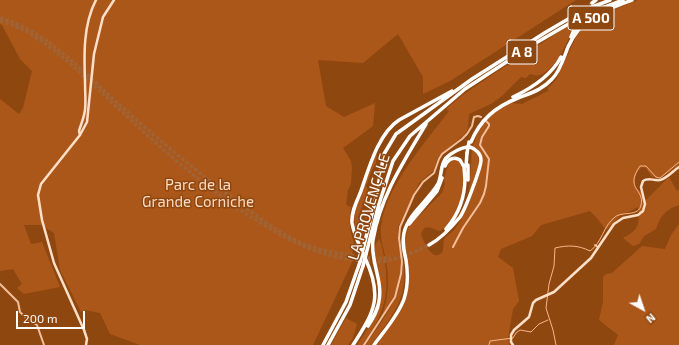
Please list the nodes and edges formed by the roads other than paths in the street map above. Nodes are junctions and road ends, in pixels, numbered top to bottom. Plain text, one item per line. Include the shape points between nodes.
1 (96, 0) edge
2 (114, 0) edge
3 (596, 0) edge
4 (610, 0) edge
5 (623, 0) edge
6 (632, 0) edge
7 (592, 3) dead end
8 (577, 23) tunnel mouth
9 (466, 84) junction
10 (481, 117) dead end
11 (429, 120) junction
12 (486, 121) dead end
13 (80, 135) junction
14 (470, 142) junction
15 (468, 153) junction
16 (679, 167) edge
17 (465, 180) junction
18 (455, 223) junction
19 (406, 226) junction
20 (453, 247) dead end
21 (0, 284) edge
22 (44, 345) edge
23 (86, 345) edge
24 (323, 345) edge
25 (328, 345) edge
26 (354, 345) edge
27 (364, 345) edge
28 (374, 345) edge
29 (513, 345) edge

1 - 13 main road via 87,26 85,110
2 - 13 main road via 100,24 94,54 88,116
3 - 7 highway, A 500
4 - 9 highway, LA PROVENÇALE / A 8 via 559,24
5 - 11 highway, LA PROVENÇALE / A 8 via 584,15 540,41 465,90
6 - 14 highway, A 500 via 597,15 584,24 573,36 553,79 537,91 493,110 479,126
8 - 14 highway, A 500 via 564,53 552,71 531,88 490,110 477,125
9 - 24 highway, LA PROVENÇALE / A 8, bridge via 401,130 386,149 360,262 346,302
9 - 26 highway via 394,124 374,155 352,219 375,283 375,299 369,317
10 - 27 street via 474,117 465,137 441,156 434,173 418,187 400,227 402,262 398,287 392,302
11 - 25 highway, LA PROVENÇALE / A 8, bridge via 408,138 395,157 350,305
11 - 26 highway via 396,174 384,202 372,244 380,289 379,301 374,316
12 - 20 street via 489,126 480,145 489,159 486,186 480,203
13 - 23 main road via 41,184 38,199 47,242 58,275 84,330
14 - 15 highway, A 500, bridge
15 - 17 highway, A 500
15 - 18 highway, A 500 via 466,199
16 - 29 main road via 662,180 648,178 643,181 641,187 646,204 643,211 614,224 589,261 554,292 534,301 529,317 513,331 510,339
17 - 18 highway, A 500 via 463,200 456,217 443,233 428,244 443,236
17 - 19 highway via 464,167 460,160 453,158 448,161 437,191
18 - 19 highway via 465,209 481,164 478,152 469,147 460,149 445,160 438,183
19 - 28 highway via 403,241 407,285 404,298 396,315
21 - 22 street via 18,302 20,312 36,325

